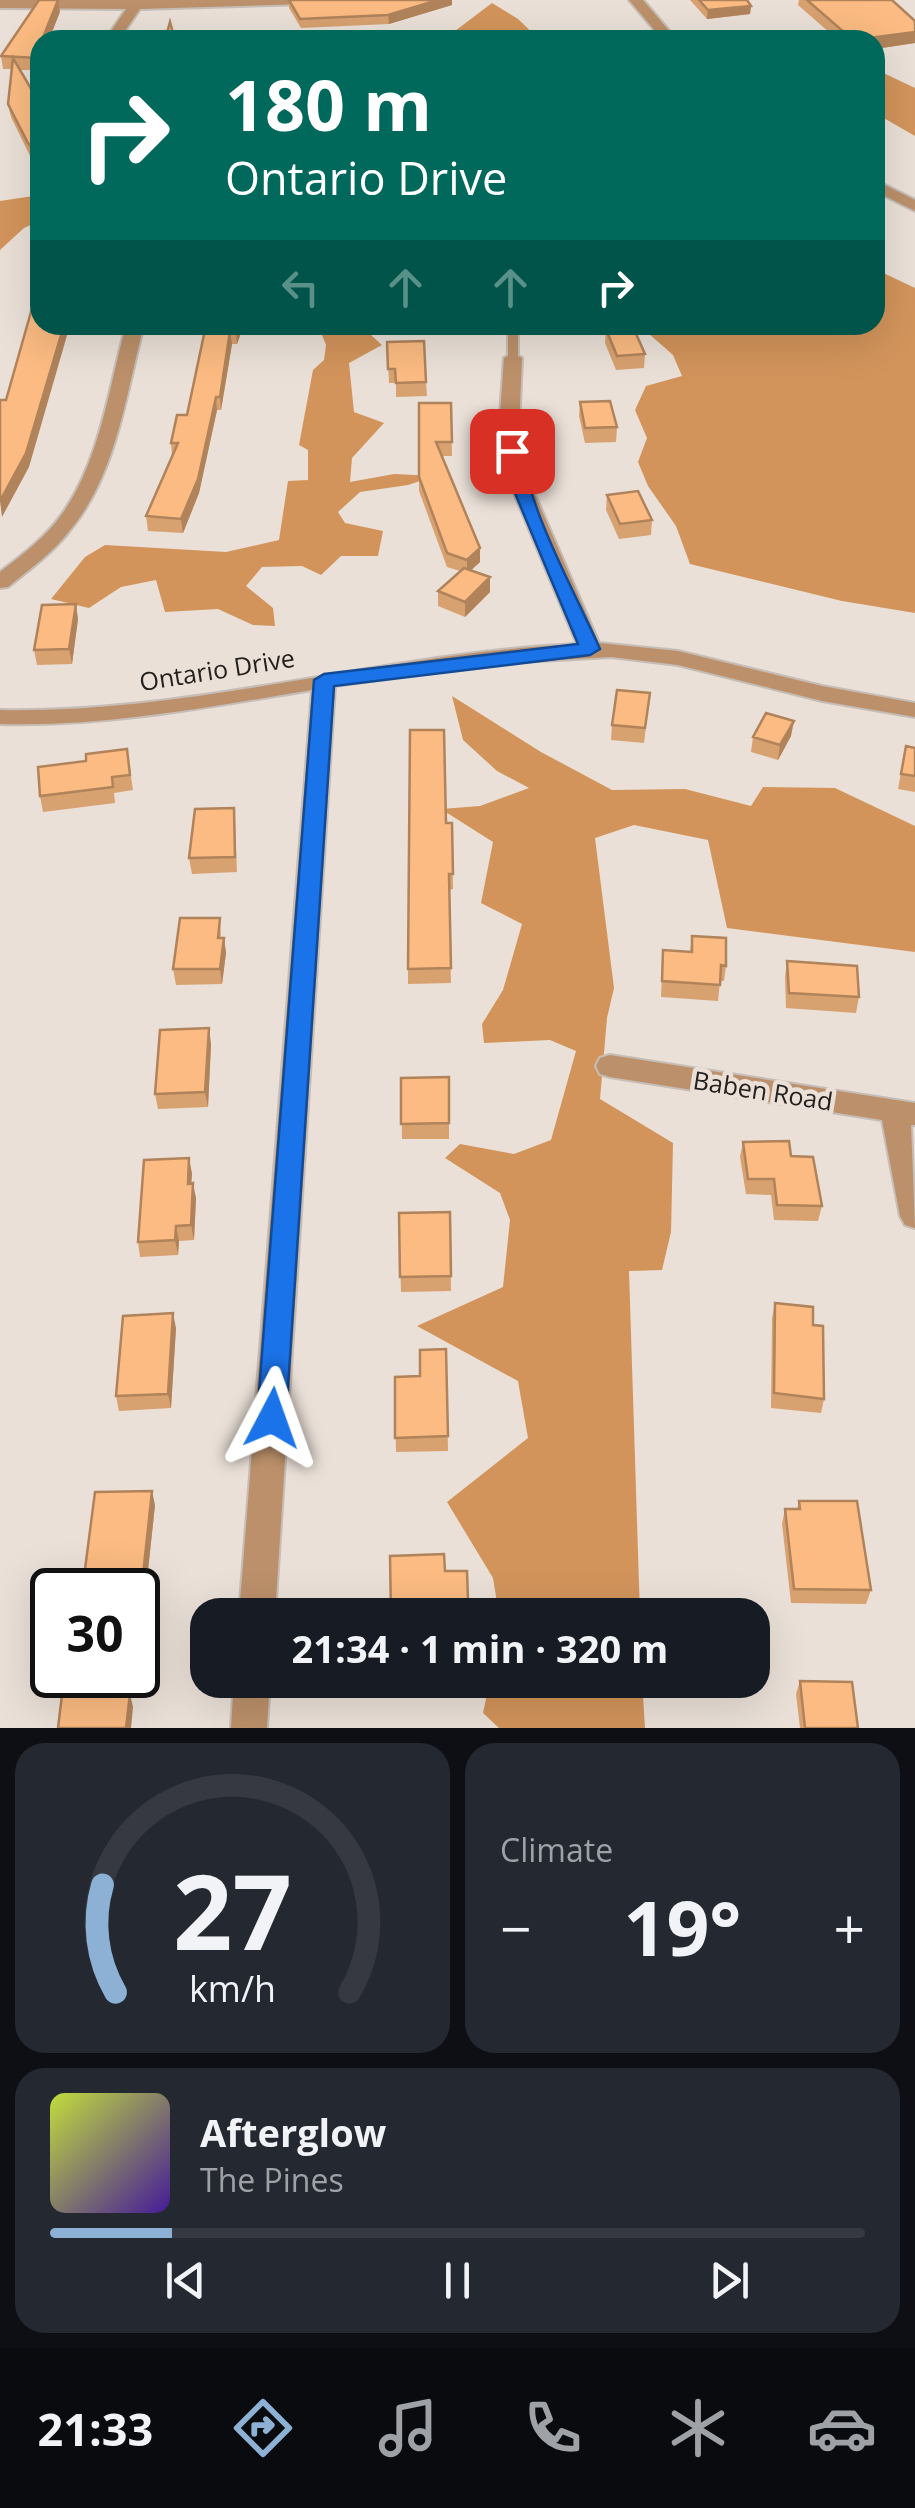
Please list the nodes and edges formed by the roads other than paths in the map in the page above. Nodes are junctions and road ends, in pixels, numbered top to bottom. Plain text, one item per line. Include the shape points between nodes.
1 (305, 0) edge
2 (636, 0) edge
3 (0, 4) edge
4 (136, 4) junction
5 (119, 30) edge
6 (662, 30) edge
7 (885, 190) edge
8 (915, 206) edge
9 (131, 335) edge
10 (513, 335) edge
11 (513, 358) joint
12 (0, 582) edge
13 (590, 649) junction
14 (324, 680) junction
15 (915, 710) edge
16 (0, 717) edge
17 (610, 1066) dead end
18 (905, 1114) edge
19 (915, 1216) edge
20 (258, 1598) edge
21 (251, 1698) edge
22 (249, 1728) edge

1 - 4 street
2 - 6 street
3 - 4 street
4 - 5 street
7 - 8 street
9 - 12 street via 74,513
10 - 11 lane
11 - 13 street via 509,428 516,474
13 - 14 street, Ontario Drive
13 - 15 street, Ontario Drive via 699,661 847,700
14 - 16 street, Ontario Drive via 115,715
14 - 20 street
17 - 18 street, Baben Road
18 - 19 street
21 - 22 street

